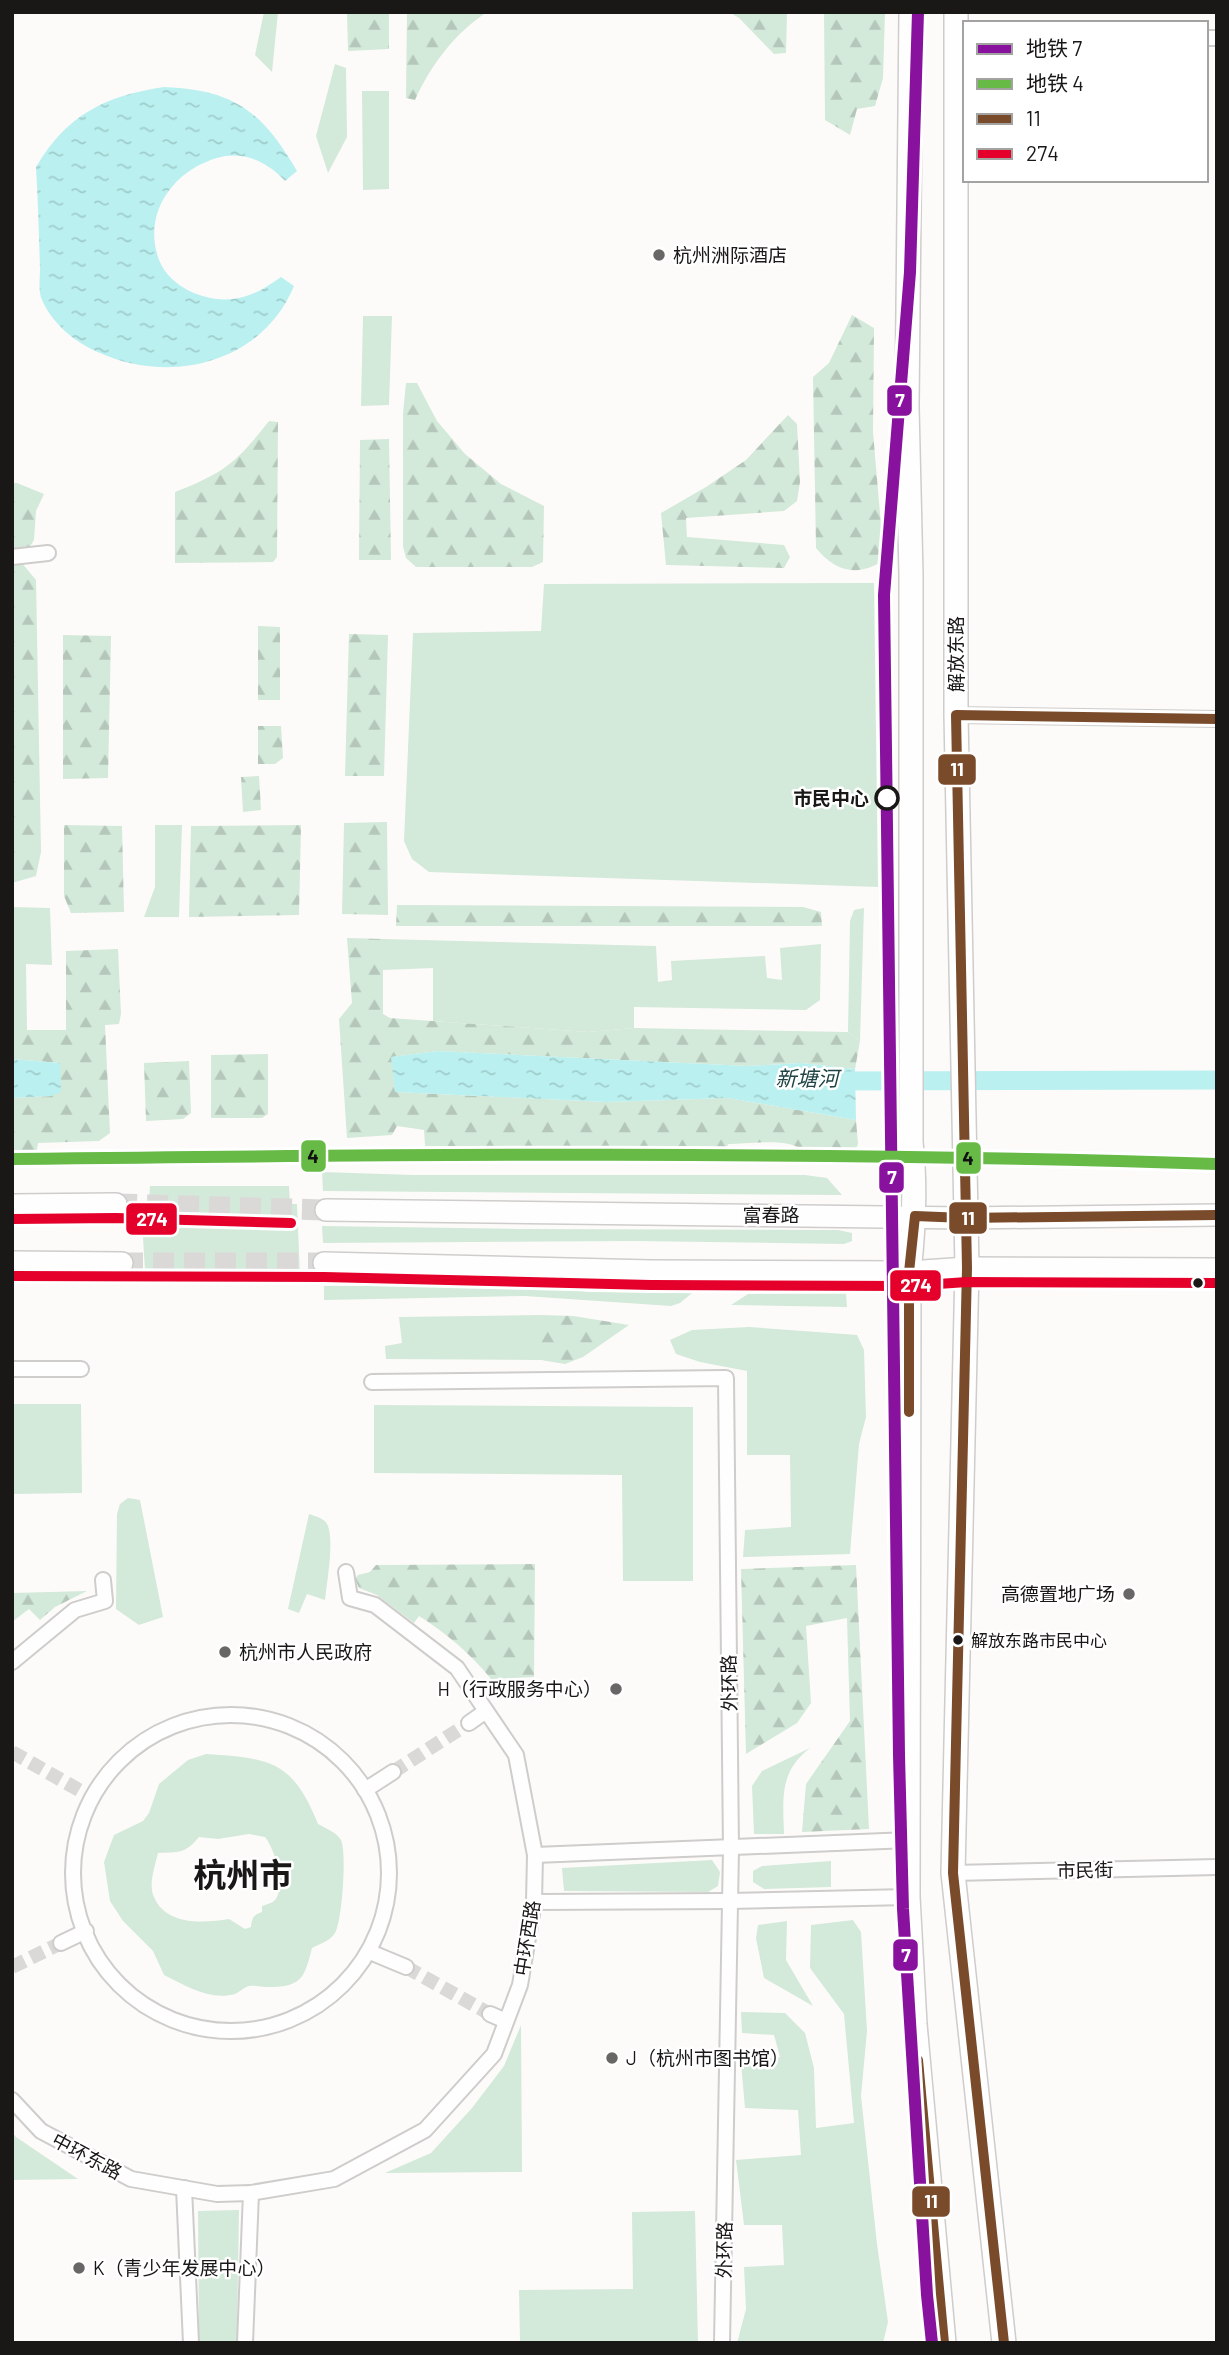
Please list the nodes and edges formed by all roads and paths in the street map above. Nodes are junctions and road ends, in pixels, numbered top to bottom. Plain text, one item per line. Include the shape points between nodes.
1 (911, 12) edge
2 (956, 12) edge
3 (960, 55) edge
4 (48, 553) dead end
5 (12, 557) edge
6 (956, 715) junction
7 (1217, 719) edge
8 (116, 1204) tunnel mouth
9 (12, 1205) edge
10 (326, 1210) tunnel mouth
11 (1217, 1215) edge
12 (915, 1216) junction
13 (965, 1218) junction
14 (12, 1262) edge
15 (122, 1263) tunnel mouth
16 (324, 1263) tunnel mouth
17 (967, 1268) junction
18 (1217, 1269) edge
19 (909, 1272) junction
20 (12, 1369) edge
21 (81, 1369) dead end
22 (372, 1382) dead end
23 (346, 1572) dead end
24 (103, 1580) dead end
25 (12, 1662) edge
26 (486, 1711) junction
27 (469, 1723) tunnel mouth
28 (393, 1772) tunnel mouth
29 (79, 1790) tunnel mouth
30 (365, 1790) junction
31 (94, 1797) junction
32 (909, 1840) junction
33 (731, 1849) junction
34 (536, 1855) junction
35 (1217, 1867) edge
36 (953, 1872) junction
37 (908, 1896) junction
38 (729, 1901) junction
39 (534, 1902) junction
40 (86, 1931) junction
41 (61, 1943) tunnel mouth
42 (370, 1952) junction
43 (406, 1967) tunnel mouth
44 (490, 2014) tunnel mouth
45 (506, 2021) junction
46 (12, 2100) edge
47 (184, 2189) junction
48 (251, 2193) junction
49 (217, 2194) joint
50 (191, 2343) edge
51 (245, 2343) edge
52 (722, 2343) edge
53 (944, 2343) edge
54 (1004, 2343) edge

1 - 12 main road via 907,407
2 - 3 main road, 解放东路
3 - 6 main road, 解放东路
4 - 5 street
6 - 7 street
6 - 13 main road, 解放东路
8 - 9 main road
10 - 12 main road, 富春路
11 - 13 main road, 富春路
12 - 13 main road, 富春路
12 - 19 main road
13 - 17 main road, 解放东路
14 - 15 main road
16 - 19 main road
17 - 18 main road
17 - 19 main road
17 - 36 main road, 解放东路
19 - 32 main road
20 - 21 street
22 - 33 street, 外环路 via 726,1378
23 - 26 street, 中环西路 via 350,1598 375,1605 457,1668
24 - 25 street via 105,1601 75,1610
26 - 27 street
26 - 34 street, 中环西路 via 516,1755
28 - 30 street
29 - 31 street
30 - 31 street via 341,1759 299,1730 249,1715 197,1718 149,1737 109,1771
30 - 42 street via 389,1850 388,1902
31 - 40 street via 83,1816 73,1866 79,1919
32 - 33 street
32 - 37 main road
33 - 34 street
33 - 38 street, 外环路
34 - 39 street, 中环西路
35 - 36 street, 市民街
36 - 54 main road, 解放东路
37 - 38 street
37 - 53 main road
38 - 39 street
38 - 52 street, 外环路
39 - 45 street, 中环西路 via 520,1986
40 - 41 street
40 - 42 street via 103,1966 141,2004 188,2026 241,2032 292,2021 326,2000
42 - 43 street
44 - 45 street
45 - 48 street, 中环西路 via 494,2054 425,2130 334,2179
46 - 47 street, 中环东路 via 41,2131 131,2179
47 - 49 street, 中环东路
47 - 50 street
48 - 49 street, 中环西路
48 - 51 street

